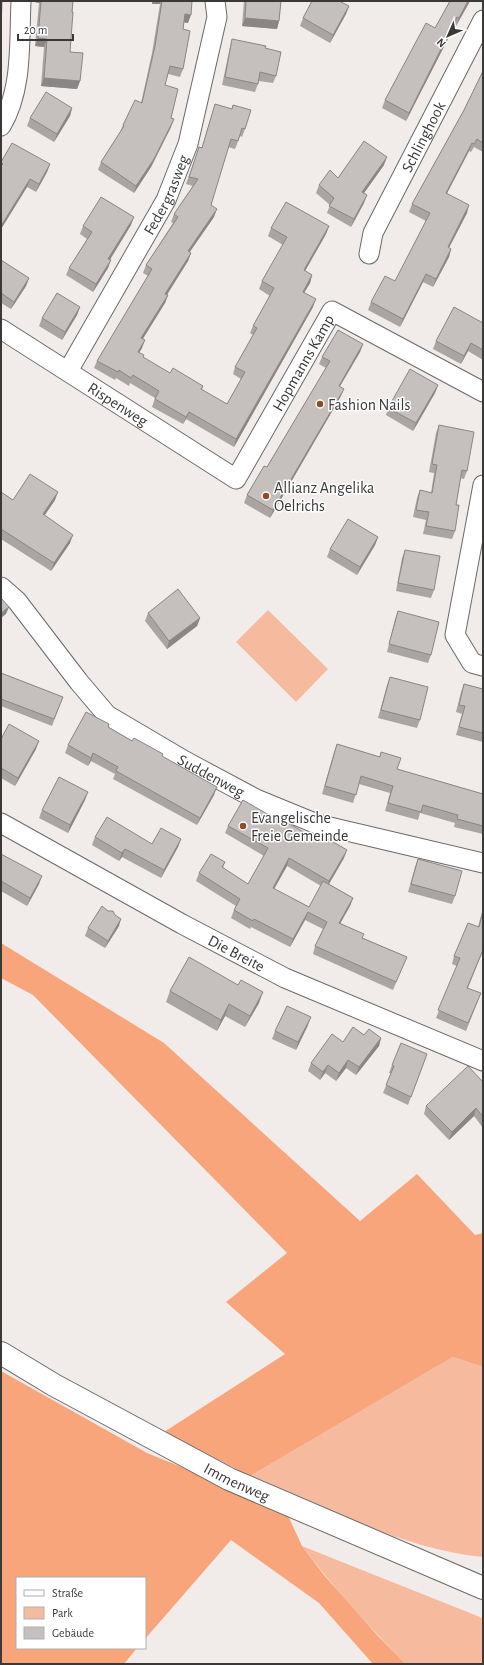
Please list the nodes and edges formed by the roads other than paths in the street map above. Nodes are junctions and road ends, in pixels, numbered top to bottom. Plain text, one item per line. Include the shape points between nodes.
1 (21, 1) edge
2 (215, 1) edge
3 (483, 20) edge
4 (1, 126) edge
5 (369, 254) dead end
6 (1, 329) edge
7 (68, 371) junction
8 (483, 392) edge
9 (236, 479) joint
10 (483, 485) edge
11 (1, 587) edge
12 (483, 666) edge
13 (1, 823) edge
14 (483, 863) edge
15 (483, 1061) edge
16 (1, 1353) edge
17 (483, 1588) edge

1 - 4 street via 18,78 8,115
2 - 7 street, Federgrasweg via 217,17 188,144 166,200
3 - 5 street, Schlinghook via 373,233
6 - 7 street, Rispenweg
7 - 9 street, Rispenweg
8 - 9 street, Hopmanns Kamp via 332,311
10 - 12 street via 455,635 472,663
11 - 14 street, Suddenweg via 17,601 107,715 185,761 256,799 318,824
13 - 15 street, Die Breite via 182,924 286,978
16 - 17 street, Immenweg via 54,1385 229,1479

